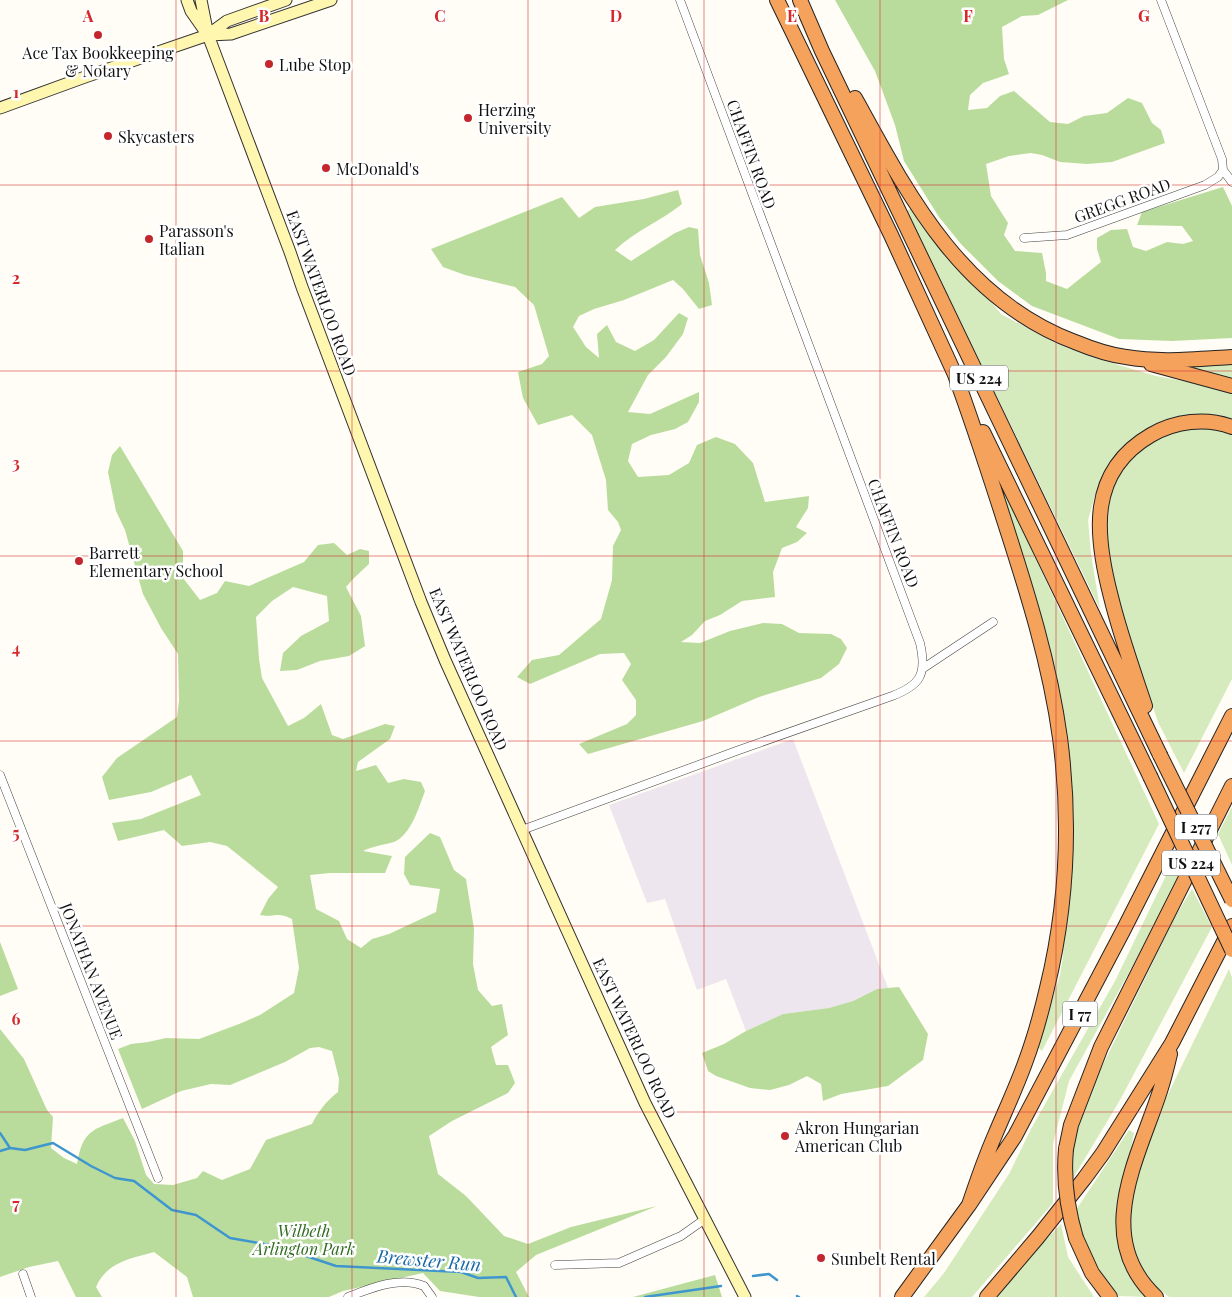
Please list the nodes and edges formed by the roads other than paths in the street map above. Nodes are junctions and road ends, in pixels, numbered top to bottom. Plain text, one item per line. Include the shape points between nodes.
1 (187, 0) edge
2 (201, 0) edge
3 (286, 0) edge
4 (331, 0) edge
5 (680, 0) edge
6 (778, 0) edge
7 (800, 0) edge
8 (1161, 0) edge
9 (208, 35) junction
10 (0, 108) edge
11 (1223, 170) junction
12 (1232, 182) edge
13 (1024, 238) dead end
14 (1232, 357) edge
15 (1126, 358) junction
16 (954, 372) junction
17 (1232, 386) edge
18 (1232, 427) edge
19 (993, 622) dead end
20 (922, 669) junction
21 (1232, 716) edge
22 (1160, 755) junction
23 (0, 775) edge
24 (1232, 786) edge
25 (522, 830) junction
26 (1232, 900) edge
27 (1232, 926) edge
28 (1232, 950) edge
29 (1172, 1043) junction
30 (158, 1178) dead end
31 (969, 1205) junction
32 (705, 1219) junction
33 (555, 1265) dead end
34 (23, 1274) dead end
35 (31, 1297) edge
36 (348, 1297) edge
37 (432, 1297) edge
38 (746, 1297) edge
39 (902, 1297) edge
40 (987, 1297) edge
41 (1110, 1297) edge
42 (1156, 1297) edge

1 - 9 main road, EAST WATERLOO ROAD
2 - 9 main road, EAST WATERLOO ROAD
3 - 9 main road via 227,21
4 - 9 main road via 231,34
5 - 20 street, CHAFFIN ROAD via 920,643
6 - 16 highway, US 224
7 - 15 highway via 902,182 961,263 1000,300 1031,321 1073,342
7 - 22 highway, US 224
8 - 11 street via 1222,159
9 - 10 main road
9 - 25 main road, EAST WATERLOO ROAD via 424,611
11 - 12 street
11 - 13 street, GREGG ROAD via 1205,185 1090,227 1061,236
14 - 15 highway
15 - 17 highway
16 - 28 highway, US 224, bridge
16 - 31 highway via 978,435 1040,640 1060,737 1066,817 1064,887 1047,988 1025,1063
18 - 22 highway via 1190,422 1166,428 1146,438 1126,453 1117,465 1100,505 1099,537 1105,576
19 - 20 street
20 - 25 street via 914,685 892,696
21 - 31 highway, I 77 via 1014,1136
22 - 26 highway, I 277, bridge
23 - 30 street, JONATHAN AVENUE
24 - 41 highway, bridge via 1101,1047 1070,1125 1064,1170 1065,1192 1076,1238 1092,1273
25 - 32 main road, EAST WATERLOO ROAD via 646,1103
27 - 29 highway
29 - 40 highway via 1084,1179
29 - 42 highway via 1160,1091 1127,1185 1123,1217 1125,1244 1133,1266
31 - 39 highway, I 77
32 - 33 street via 681,1236 619,1263
32 - 38 main road, EAST WATERLOO ROAD
34 - 35 street
36 - 37 street via 386,1284 403,1283 421,1285

